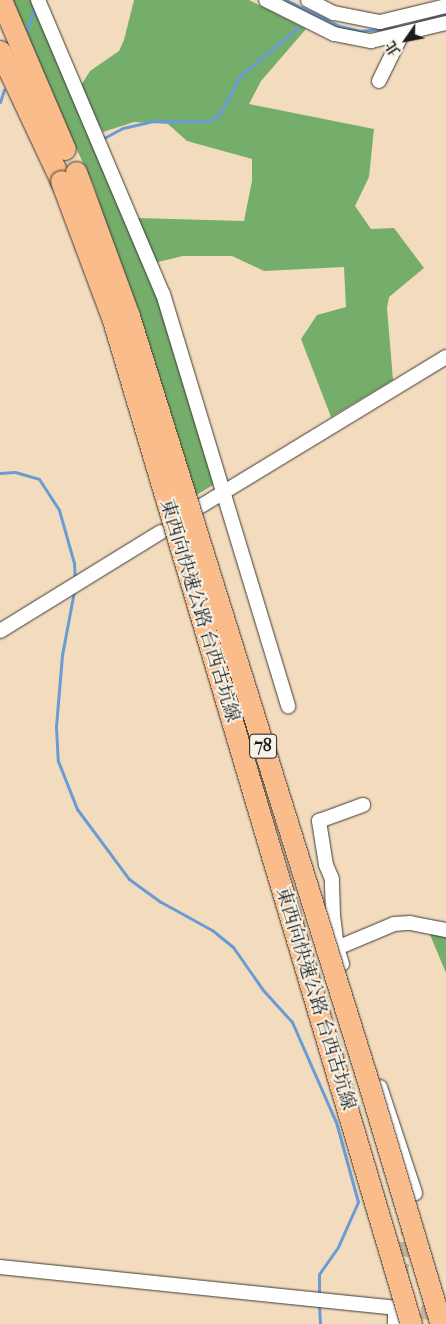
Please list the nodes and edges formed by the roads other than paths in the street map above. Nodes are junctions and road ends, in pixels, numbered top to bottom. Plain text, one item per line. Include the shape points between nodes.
1 (1, 0) edge
2 (266, 0) edge
3 (308, 0) edge
4 (425, 0) edge
5 (40, 4) edge
6 (446, 6) edge
7 (413, 15) junction
8 (446, 23) edge
9 (0, 29) edge
10 (418, 31) junction
11 (402, 34) junction
12 (0, 51) edge
13 (0, 71) edge
14 (380, 81) dead end
15 (40, 134) junction
16 (64, 149) junction
17 (68, 176) junction
18 (446, 357) edge
19 (222, 492) junction
20 (200, 506) dead end
21 (161, 532) dead end
22 (0, 631) edge
23 (288, 706) dead end
24 (363, 805) dead end
25 (446, 930) edge
26 (337, 948) junction
27 (415, 1193) dead end
28 (0, 1266) edge
29 (395, 1324) edge
30 (411, 1324) edge
31 (441, 1324) edge

1 - 16 highway
2 - 11 street via 334,34 371,41
3 - 7 street via 334,13 380,22
4 - 7 street
5 - 19 street via 163,294
6 - 7 street
7 - 10 street
8 - 10 street
9 - 16 highway
10 - 11 street
11 - 14 street
12 - 15 highway
13 - 15 highway
15 - 17 highway, 東西向快速公路 台西古坑線 / 78
16 - 17 highway, 東西向快速公路 台西古坑線 / 78
17 - 30 highway, 東西向快速公路 台西古坑線 / 78, bridge
17 - 31 highway, 東西向快速公路 台西古坑線 / 78, bridge via 129,316
18 - 19 street
19 - 20 street
19 - 23 street
21 - 22 street
24 - 26 street via 319,821 326,866 332,878
25 - 26 street via 410,923 394,924
26 - 27 street
28 - 29 street via 395,1308

